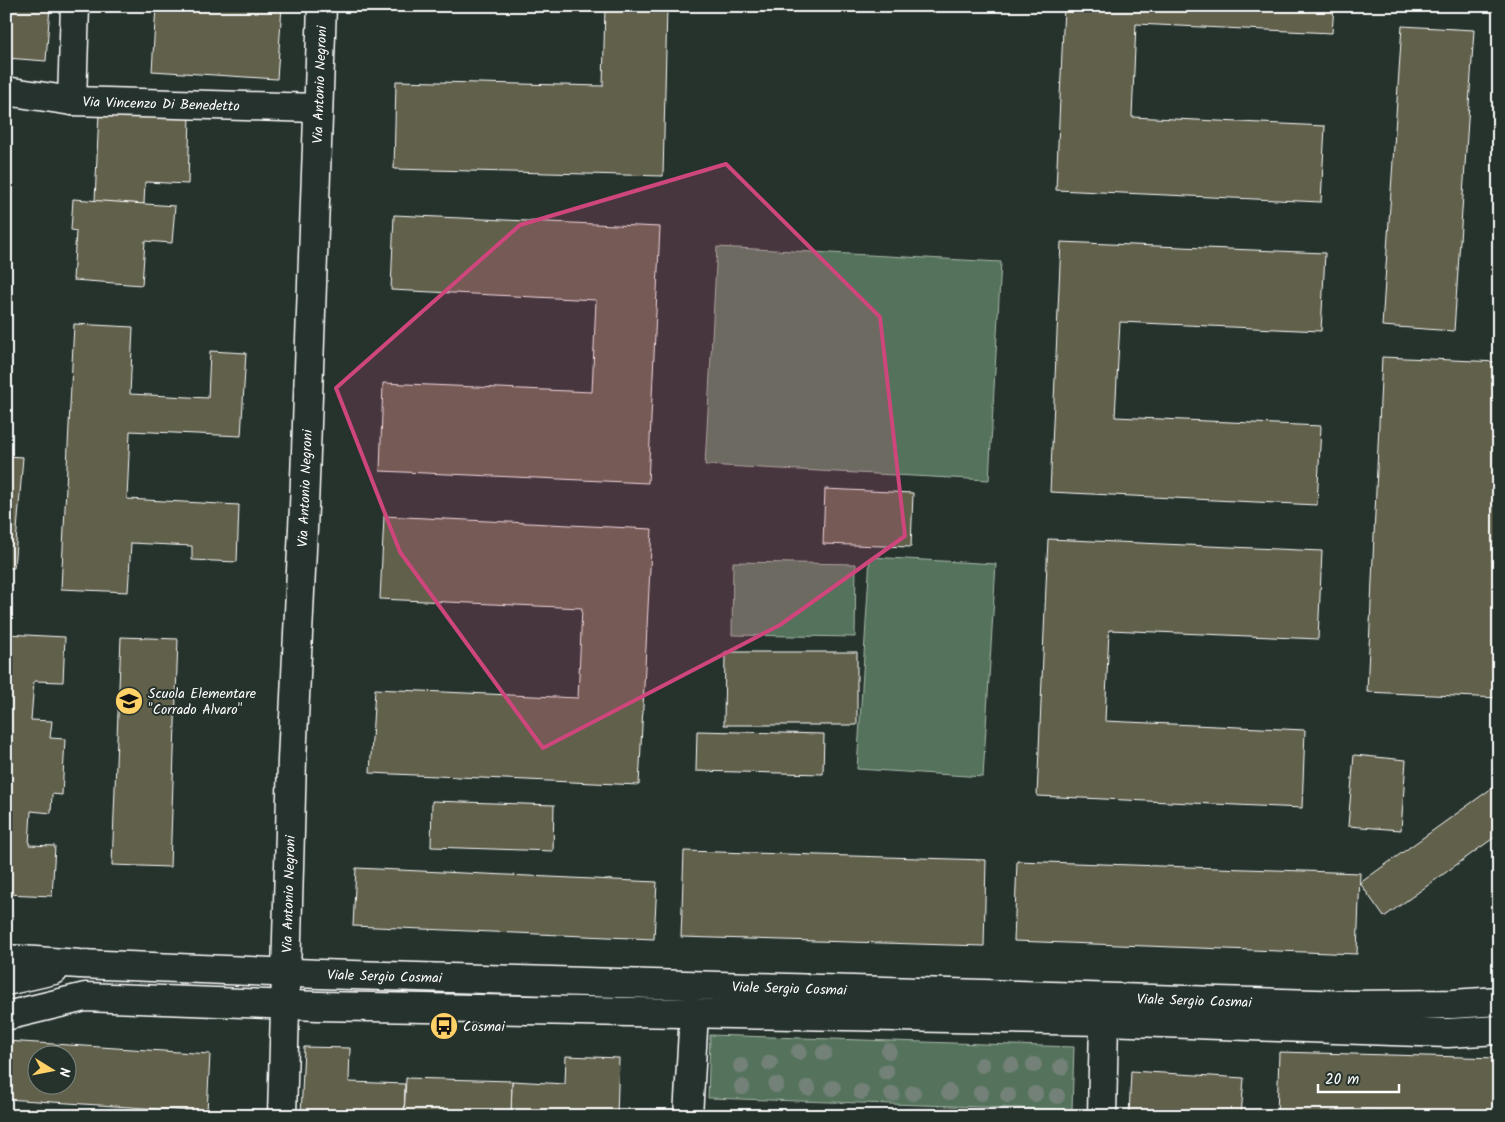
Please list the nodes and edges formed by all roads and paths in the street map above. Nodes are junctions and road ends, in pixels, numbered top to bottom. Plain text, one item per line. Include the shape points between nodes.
1 (74, 6) edge
2 (322, 6) edge
3 (6, 91) edge
4 (72, 101) junction
5 (318, 108) junction
6 (6, 959) edge
7 (80, 964) junction
8 (285, 972) junction
9 (6, 981) edge
10 (1499, 1001) edge
11 (284, 1005) junction
12 (694, 1013) junction
13 (6, 1016) edge
14 (1104, 1021) junction
15 (1499, 1030) edge
16 (282, 1116) edge
17 (688, 1116) edge
18 (1102, 1116) edge

1 - 4 street
2 - 5 street, Via Antonio Negroni
3 - 4 street, Via Vincenzo Di Benedetto
4 - 5 street, Via Vincenzo Di Benedetto
5 - 8 street, Via Antonio Negroni
6 - 7 street
7 - 8 street, Viale Sergio Cosmai
7 - 9 street
8 - 10 street, Viale Sergio Cosmai via 1351,1005
8 - 11 street, Via Antonio Negroni
11 - 12 street, Viale Sergio Cosmai
11 - 13 street, Viale Sergio Cosmai via 85,997
11 - 16 street, Via Antonio Negroni
12 - 14 street, Viale Sergio Cosmai
12 - 17 street
14 - 15 street, Viale Sergio Cosmai via 1448,1033
14 - 18 street

